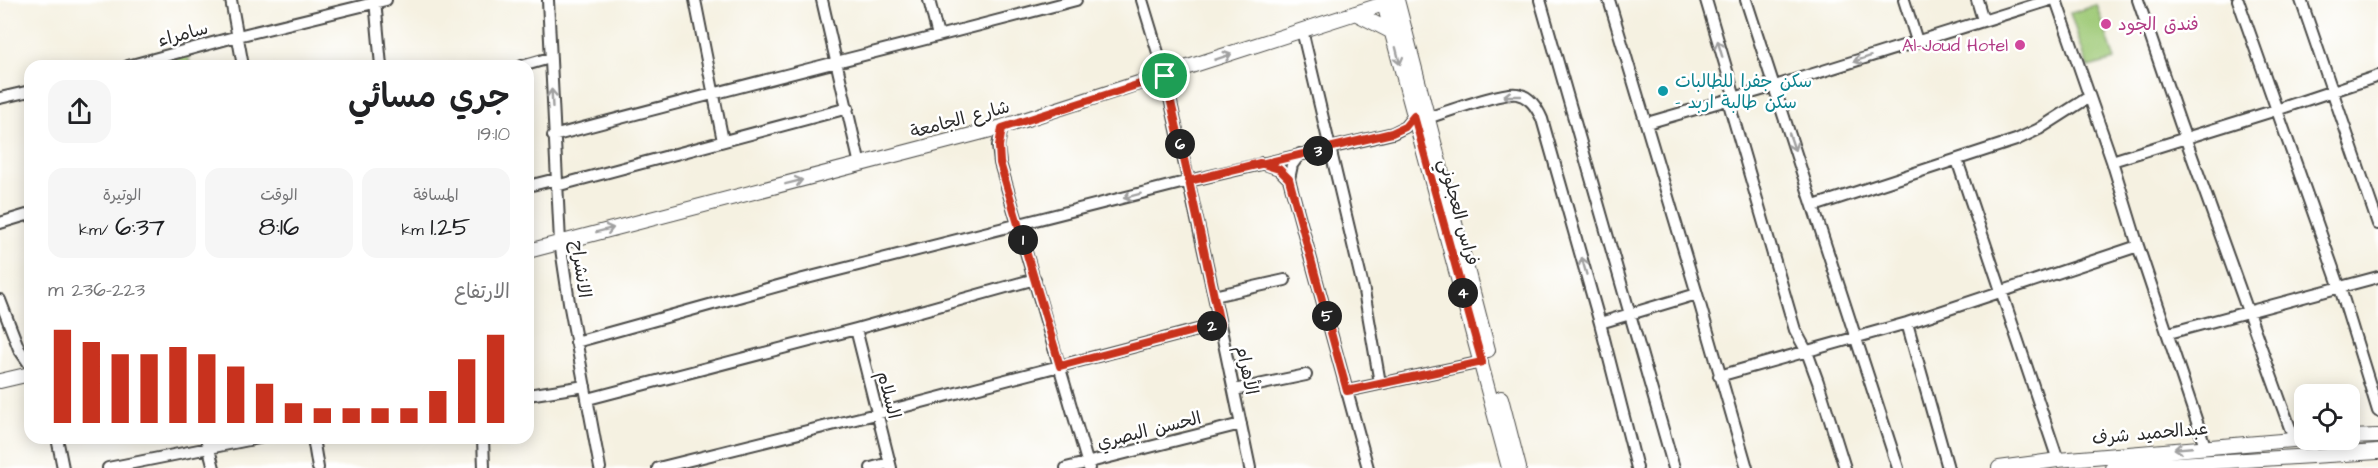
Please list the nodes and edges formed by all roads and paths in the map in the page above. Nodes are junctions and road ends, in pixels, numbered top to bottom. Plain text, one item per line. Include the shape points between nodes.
1 (231, 0) edge
2 (548, 0) edge
3 (695, 0) edge
4 (822, 0) edge
5 (928, 0) edge
6 (1076, 0) edge
7 (1142, 0) edge
8 (1540, 0) edge
9 (1609, 0) edge
10 (1706, 0) edge
11 (1746, 0) edge
12 (1904, 0) edge
13 (1977, 0) edge
14 (2049, 0) edge
15 (2056, 0) edge
16 (2138, 0) edge
17 (2238, 0) edge
18 (2301, 0) edge
19 (379, 1) edge
20 (1390, 1) edge
21 (1354, 13) junction
22 (1983, 20) junction
23 (1302, 30) junction
24 (1392, 32) junction
25 (238, 36) junction
26 (938, 36) junction
27 (1917, 41) junction
28 (550, 58) junction
29 (150, 60) edge
30 (242, 60) edge
31 (381, 60) edge
32 (534, 63) edge
33 (837, 63) junction
34 (1165, 76) junction
35 (2378, 76) edge
36 (1772, 87) junction
37 (24, 92) edge
38 (2332, 92) junction
39 (713, 93) junction
40 (2089, 97) junction
41 (0, 98) edge
42 (1731, 99) junction
43 (848, 108) junction
44 (2276, 110) junction
45 (1420, 117) junction
46 (1647, 123) junction
47 (1002, 128) junction
48 (553, 136) junction
49 (2186, 138) junction
50 (723, 141) junction
51 (1330, 148) junction
52 (1300, 154) junction
53 (1957, 160) junction
54 (2112, 161) junction
55 (1260, 163) junction
56 (860, 165) junction
57 (1289, 179) junction
58 (1189, 181) junction
59 (556, 182) junction
60 (534, 185) edge
61 (1814, 206) junction
62 (24, 216) edge
63 (0, 223) edge
64 (2378, 224) edge
65 (1018, 225) junction
66 (560, 242) junction
67 (2138, 246) junction
68 (534, 249) edge
69 (2378, 277) edge
70 (1035, 279) junction
71 (1285, 280) dead end
72 (2340, 288) junction
73 (2002, 292) junction
74 (1697, 294) junction
75 (1214, 296) junction
76 (0, 300) edge
77 (2249, 312) junction
78 (1631, 314) junction
79 (1600, 323) junction
80 (1907, 323) junction
81 (1220, 324) junction
82 (856, 329) junction
83 (2169, 333) junction
84 (1857, 337) junction
85 (576, 342) junction
86 (1807, 352) junction
87 (24, 357) edge
88 (1482, 362) junction
89 (1060, 366) junction
90 (24, 375) edge
91 (1306, 375) dead end
92 (1719, 375) junction
93 (0, 381) edge
94 (1380, 383) junction
95 (585, 386) junction
96 (1234, 390) junction
97 (1347, 391) junction
98 (534, 394) edge
99 (588, 399) junction
100 (2378, 411) edge
101 (876, 414) junction
102 (1241, 424) junction
103 (2294, 426) edge
104 (2378, 436) edge
105 (2360, 437) edge
106 (2294, 439) edge
107 (2254, 442) junction
108 (58, 444) edge
109 (199, 444) edge
110 (208, 444) edge
111 (314, 444) edge
112 (483, 444) edge
113 (2205, 446) junction
114 (2378, 452) edge
115 (2058, 460) junction
116 (2255, 464) edge
117 (1088, 465) edge
118 (890, 466) edge
119 (2161, 466) edge
120 (63, 468) edge
121 (108, 468) edge
122 (214, 468) edge
123 (318, 468) edge
124 (484, 468) edge
125 (600, 468) edge
126 (658, 468) edge
127 (871, 468) edge
128 (1066, 468) edge
129 (1250, 468) edge
130 (1368, 468) edge
131 (1509, 468) edge
132 (1519, 468) edge
133 (1637, 468) edge
134 (1674, 468) edge
135 (1747, 468) edge
136 (1845, 468) edge
137 (1898, 468) edge
138 (1948, 468) edge
139 (1999, 468) edge
140 (2112, 468) edge

1 - 25 street
2 - 28 street, الانشراح
3 - 39 street
4 - 33 street
5 - 26 street
6 - 26 street
7 - 34 street, الأهرام
8 - 78 street
9 - 46 street
42 -> 10 street
11 - 36 street
12 - 27 street
13 - 22 street
14 - 22 street
15 - 40 street
16 - 49 street
17 - 44 street
18 - 38 street
19 - 25 street, سامراء
19 - 31 street
20 - 21 main road, شارع الجامعة
20 - 24 main road, فراس العجلوني
20 - 45 main road, فراس العجلوني
21 - 23 main road, شارع الجامعة
21 - 24 main road
22 - 27 street
34 -> 23 main road, شارع الجامعة
23 - 51 street
24 -> 45 main road, فراس العجلوني
25 - 29 street, سامراء
25 - 30 street
26 - 33 street
27 -> 36 street
28 - 32 street
48 -> 28 street, الانشراح
33 - 39 street
33 - 43 street
34 - 47 main road, شارع الجامعة
34 - 58 street, الأهرام
35 - 38 street
36 - 42 street
36 -> 61 street
37 - 41 street
38 - 44 street
38 - 64 street
39 - 48 street
39 - 50 street
40 - 53 street via 2024,136
40 - 54 street
42 - 46 street
42 - 86 street via 1796,330
43 - 50 street
43 - 56 street
44 - 49 street
44 - 72 street
45 - 51 street via 1392,133
79 -> 45 street via 1537,108 1524,96 1510,94
45 - 88 main road, فراس العجلوني
45 - 132 main road, فراس العجلوني
46 - 74 street
47 - 56 main road, شارع الجامعة
47 - 65 street via 998,154
48 - 59 street, الانشراح
49 - 54 street
49 - 77 street
50 - 59 street
51 - 52 street
51 - 94 street via 1364,291
52 - 55 street
52 - 57 street
53 - 61 street
53 - 73 street
54 - 67 street
55 - 57 street via 1279,169
55 - 58 street
66 -> 56 main road, شارع الجامعة
57 - 97 street
58 -> 65 street
58 - 75 street, الأهرام
59 - 60 street
59 - 66 street, الانشراح
61 - 84 street
62 - 63 street
65 - 70 street
65 - 85 street
66 - 68 main road, شارع الجامعة
66 - 85 street, الانشراح
67 - 73 street
67 - 83 street
69 - 72 street
70 - 82 street
70 - 89 street
71 - 75 street
72 - 77 street
72 - 100 street
73 - 80 street
73 - 115 street
74 - 78 street
74 - 92 street
75 - 81 street, الأهرام
76 - 87 street
77 - 83 street
77 - 103 street
78 - 79 street
78 - 134 street
79 - 133 street
80 - 84 street
80 - 138 street
81 - 89 street
81 - 96 street, الأهرام
82 - 99 street
82 - 101 street, السلام
83 - 113 street
84 - 86 street
84 - 137 street
85 - 95 street, الانشراح
86 - 92 street
86 - 136 street
88 - 94 street
88 - 131 main road, فراس العجلوني
89 - 101 street
89 - 117 street
90 - 93 main road
91 - 96 street
92 - 135 street
94 - 97 street
95 - 98 street
95 - 99 street, الانشراح
96 - 102 street, الأهرام
97 - 130 street
99 - 125 street, الانشراح
101 - 118 street, السلام
101 - 126 street
102 - 117 street, الحسن البصري
102 - 129 street, الأهرام
104 - 105 main road
106 - 107 main road, عبدالحميد شرف
107 - 113 main road, عبدالحميد شرف
107 - 116 street
108 - 120 street
109 - 121 street
110 - 122 street
111 - 123 street
112 - 124 street
113 -> 115 main road, عبدالحميد شرف
114 - 116 main road, عبدالحميد شرف
115 - 139 main road, عبدالحميد شرف
116 - 119 main road, عبدالحميد شرف
117 - 128 street, الحسن البصري
118 - 127 street
119 - 140 main road, عبدالحميد شرف

